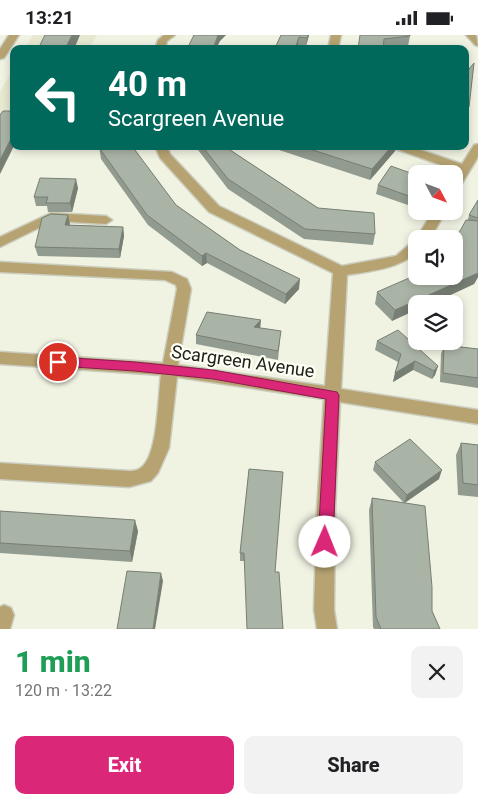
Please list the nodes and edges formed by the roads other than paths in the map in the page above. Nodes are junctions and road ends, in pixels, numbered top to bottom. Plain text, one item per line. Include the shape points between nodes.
1 (14, 35) edge
2 (170, 35) edge
3 (471, 35) edge
4 (478, 43) edge
5 (161, 45) edge
6 (0, 57) edge
7 (478, 147) edge
8 (163, 150) edge
9 (409, 150) edge
10 (464, 169) joint
11 (106, 220) dead end
12 (0, 243) edge
13 (408, 253) edge
14 (0, 267) edge
15 (340, 271) junction
16 (0, 359) edge
17 (170, 371) junction
18 (333, 395) junction
19 (478, 417) edge
20 (0, 471) edge
21 (327, 629) edge

1 - 6 street
2 - 5 street
3 - 4 street
7 - 10 street
8 - 15 street via 214,209
9 - 10 street
11 - 12 street via 51,217
13 - 15 street via 401,259
14 - 17 street via 167,275 182,282 184,289
15 - 18 street
16 - 17 street, Scargreen Avenue via 135,366
17 - 18 street, Scargreen Avenue
17 - 20 street via 158,455 152,468 142,477 128,479
18 - 19 street, Scargreen Avenue
18 - 21 street via 326,509 324,610

